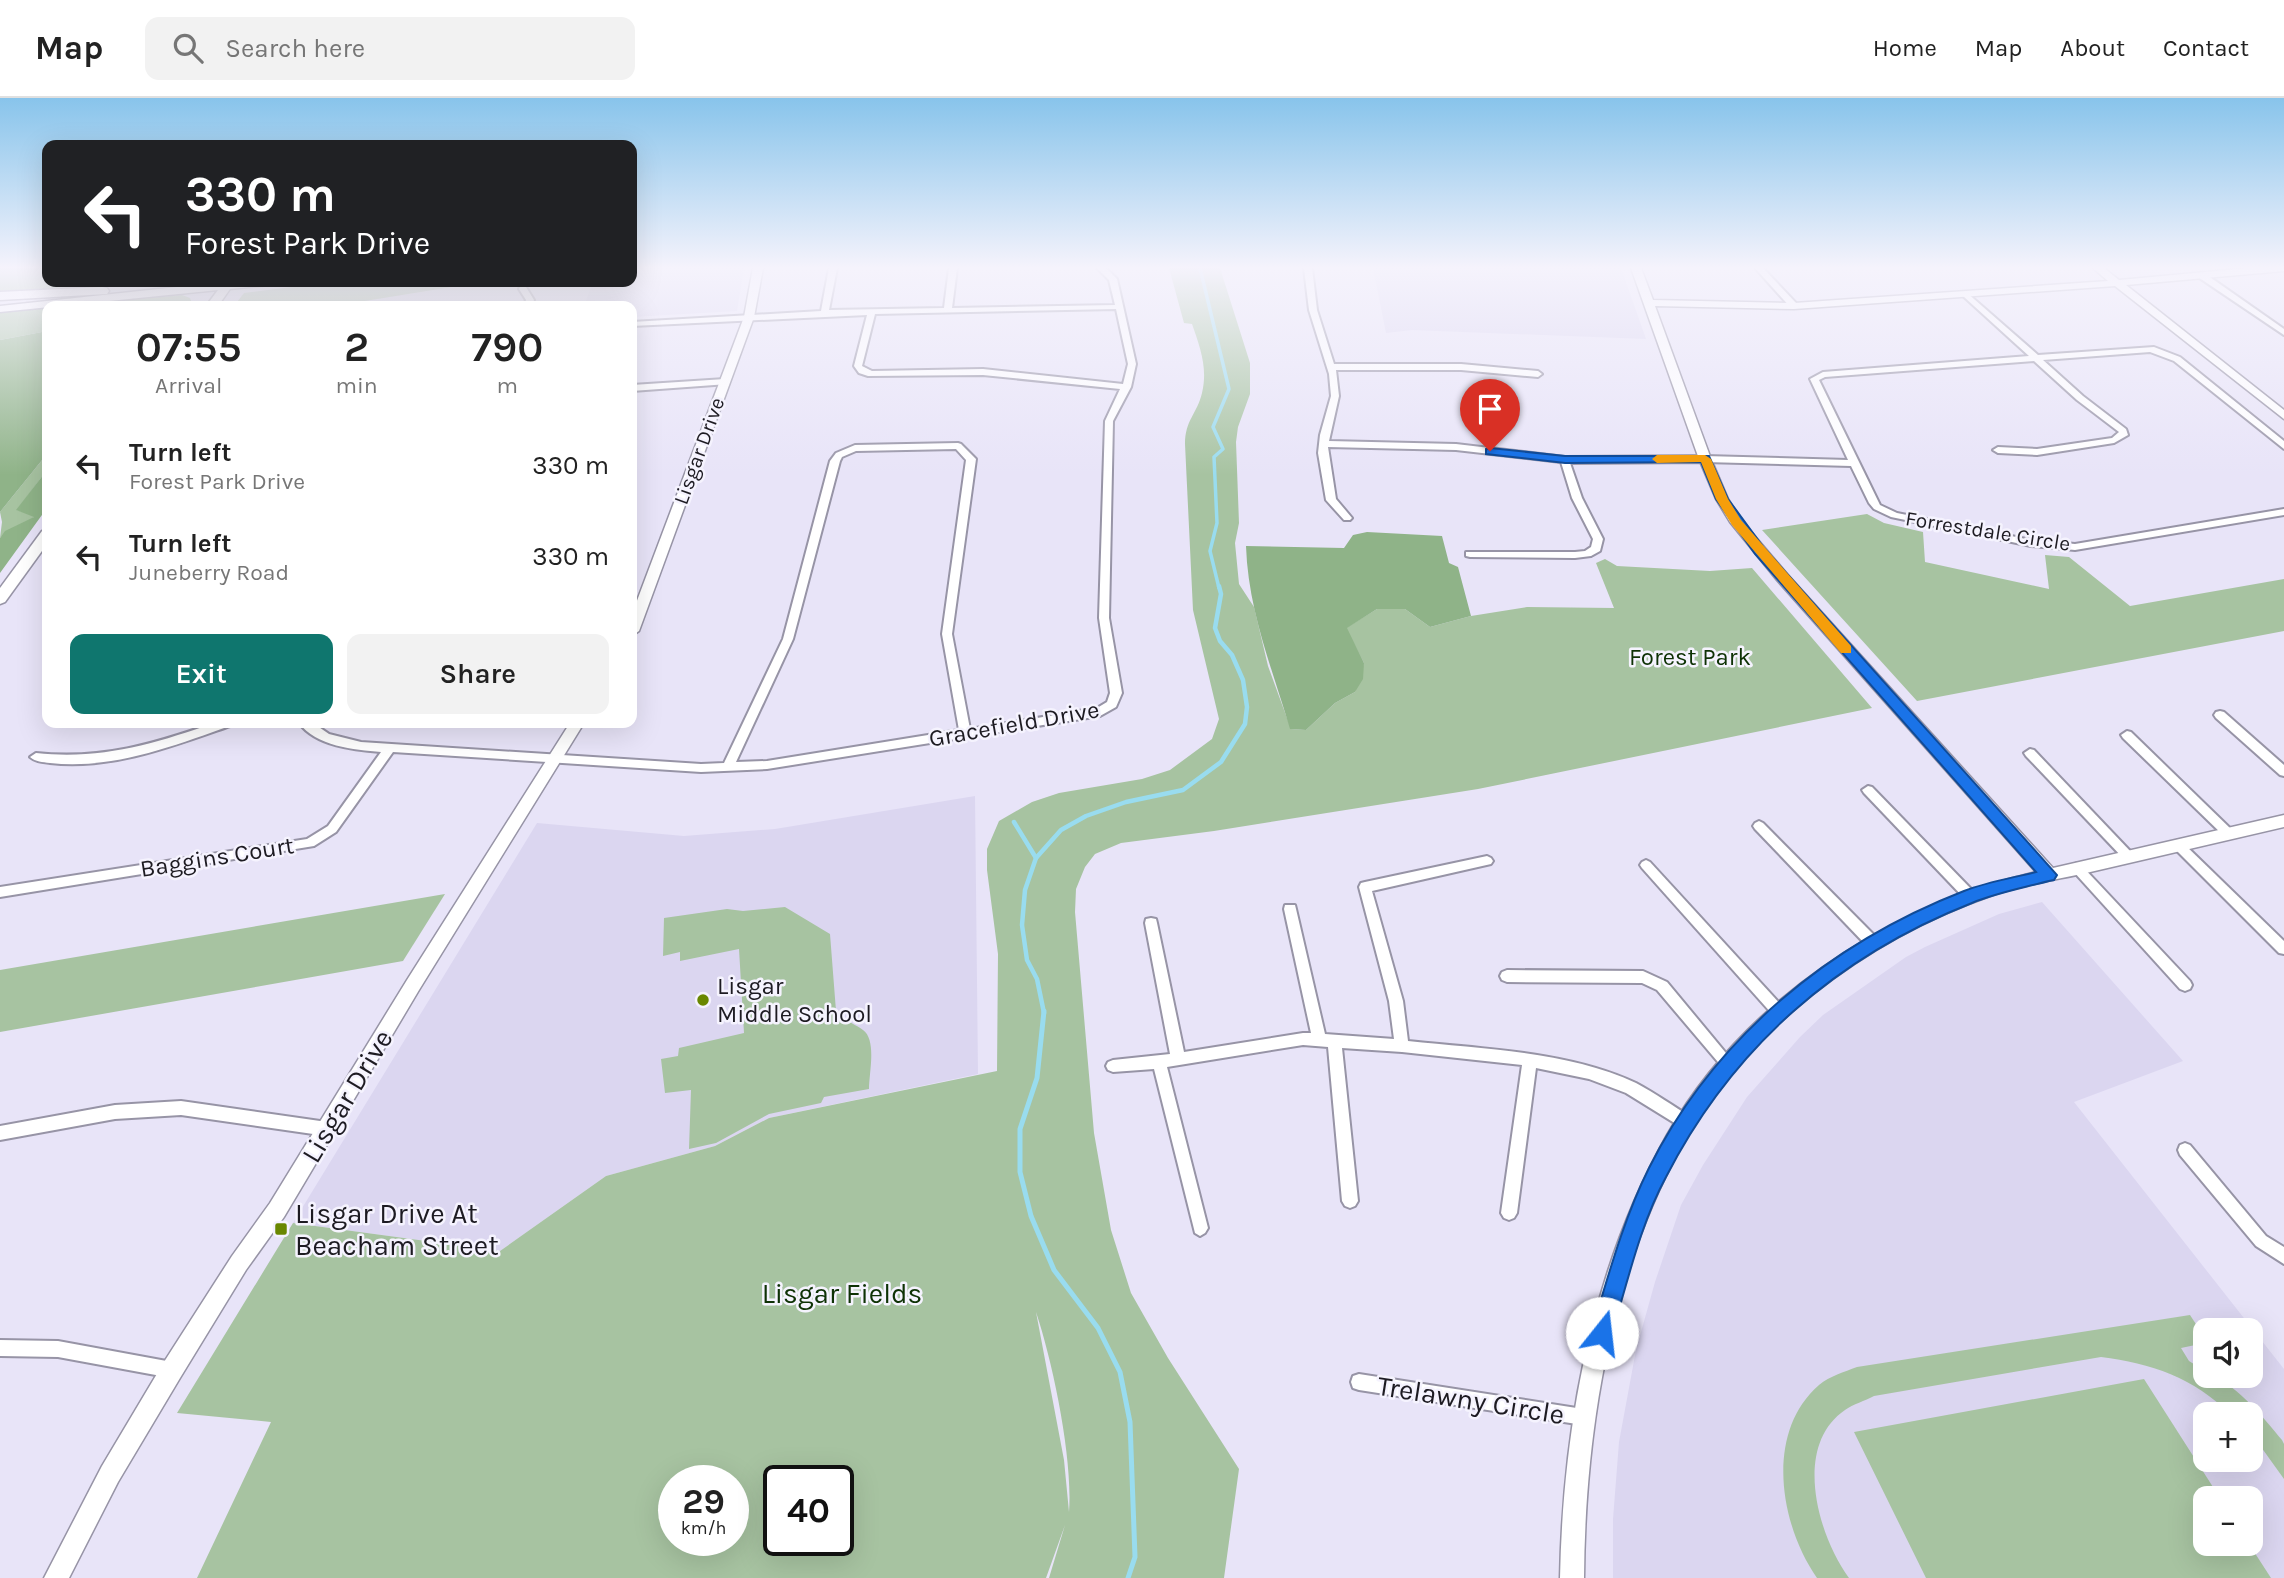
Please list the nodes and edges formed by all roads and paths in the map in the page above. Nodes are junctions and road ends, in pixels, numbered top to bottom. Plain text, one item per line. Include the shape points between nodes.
1 (742, 337) edge
2 (866, 337) edge
3 (1126, 337) edge
4 (1322, 337) edge
5 (1661, 337) edge
6 (2014, 337) edge
7 (2185, 337) edge
8 (2039, 360) junction
9 (1332, 367) junction
10 (1538, 374) dead end
11 (725, 382) junction
12 (1126, 387) junction
13 (637, 388) edge
14 (2284, 416) edge
15 (1324, 444) junction
16 (2284, 446) edge
17 (1998, 450) dead end
18 (1705, 459) junction
19 (1565, 460) junction
20 (1853, 463) junction
21 (2284, 512) edge
22 (1347, 518) dead end
23 (42, 541) edge
24 (1470, 554) dead end
25 (0, 599) edge
26 (637, 618) edge
27 (2220, 715) dead end
28 (210, 728) edge
29 (314, 728) edge
30 (573, 728) edge
31 (965, 734) junction
32 (2127, 734) dead end
33 (390, 748) junction
34 (2030, 752) dead end
35 (36, 757) dead end
36 (554, 758) junction
37 (727, 768) junction
38 (2284, 772) edge
39 (1868, 790) dead end
40 (2282, 823) edge
41 (1759, 826) dead end
42 (2229, 834) junction
43 (2178, 845) junction
44 (2128, 856) junction
45 (1487, 861) dead end
46 (1646, 865) dead end
47 (2077, 868) junction
48 (2049, 875) junction
49 (0, 892) edge
50 (1970, 896) junction
51 (1290, 909) dead end
52 (1151, 923) dead end
53 (1872, 942) junction
54 (2284, 949) edge
55 (1507, 976) dead end
56 (2185, 985) dead end
57 (1778, 1011) junction
58 (1326, 1040) junction
59 (1402, 1046) junction
60 (1178, 1059) junction
61 (1530, 1060) junction
62 (1159, 1062) junction
63 (1728, 1064) junction
64 (1113, 1066) dead end
65 (1686, 1122) junction
66 (327, 1129) junction
67 (0, 1133) edge
68 (2185, 1150) dead end
69 (1350, 1201) dead end
70 (1509, 1213) dead end
71 (1200, 1228) dead end
72 (2284, 1256) edge
73 (0, 1348) edge
74 (172, 1370) junction
75 (1359, 1382) dead end
76 (1583, 1418) junction
77 (56, 1578) edge
78 (1572, 1578) edge

1 - 11 street, Lisgar Drive
2 - 12 street via 858,366 871,374 983,372
3 - 12 street, Gracefield Drive via 1132,364
4 - 9 street
5 - 18 street
6 - 8 street
7 - 14 street
8 - 16 street, Forrestdale Circle via 2161,351
8 - 17 street via 2123,435 2037,452
8 - 20 street, Forrestdale Circle via 1816,377
9 - 10 street via 1461,367
9 - 15 street via 1335,396
11 - 13 street
11 - 26 street, Lisgar Drive
12 - 31 street, Gracefield Drive via 1109,421 1104,618 1114,699 1100,712
15 - 19 street via 1456,447
15 - 22 street via 1331,500
18 - 19 street
18 - 20 street
18 - 48 street via 1722,499 1752,543
19 - 24 street via 1577,498 1598,539 1596,549 1575,555
20 - 21 street, Forrestdale Circle via 1872,501 1894,515 2053,545 2100,544
23 - 25 main road
27 - 38 street
28 - 35 street via 128,754 76,761
29 - 33 street, Gracefield Drive via 335,740
30 - 36 street, Lisgar Drive
31 - 37 street, Gracefield Drive
31 - 37 street via 947,634 971,459 958,446 855,448 835,461 788,639
32 - 42 street
33 - 36 street, Gracefield Drive
33 - 49 street, Baggins Court via 332,829 310,843
34 - 44 street
36 - 37 street, Gracefield Drive
36 - 66 street, Lisgar Drive
39 - 50 street
40 - 42 street, Trelawny Circle
41 - 53 street
42 - 43 street, Trelawny Circle
43 - 44 street, Trelawny Circle
43 - 54 street
44 - 47 street, Trelawny Circle
45 - 59 street via 1365,887 1396,1001
46 - 57 street
47 - 48 street, Trelawny Circle
47 - 56 street
48 - 50 street, Trelawny Circle
50 - 53 street, Trelawny Circle
51 - 58 street
52 - 60 street
53 - 57 street, Trelawny Circle
55 - 63 street via 1654,980
57 - 63 street, Trelawny Circle
58 - 59 street
58 - 60 street via 1303,1039
58 - 69 street
59 - 61 street
60 - 62 street
61 - 65 street via 1631,1088
61 - 70 street
62 - 64 street
62 - 71 street
63 - 65 street, Trelawny Circle
65 - 76 street, Trelawny Circle via 1652,1184 1629,1243 1598,1347
66 - 67 street via 181,1108 115,1112
66 - 74 street, Lisgar Drive
68 - 72 street via 2261,1241
73 - 74 street via 58,1349
74 - 77 street, Lisgar Drive
75 - 76 street, Trelawny Circle
76 - 78 street, Trelawny Circle via 1574,1493

